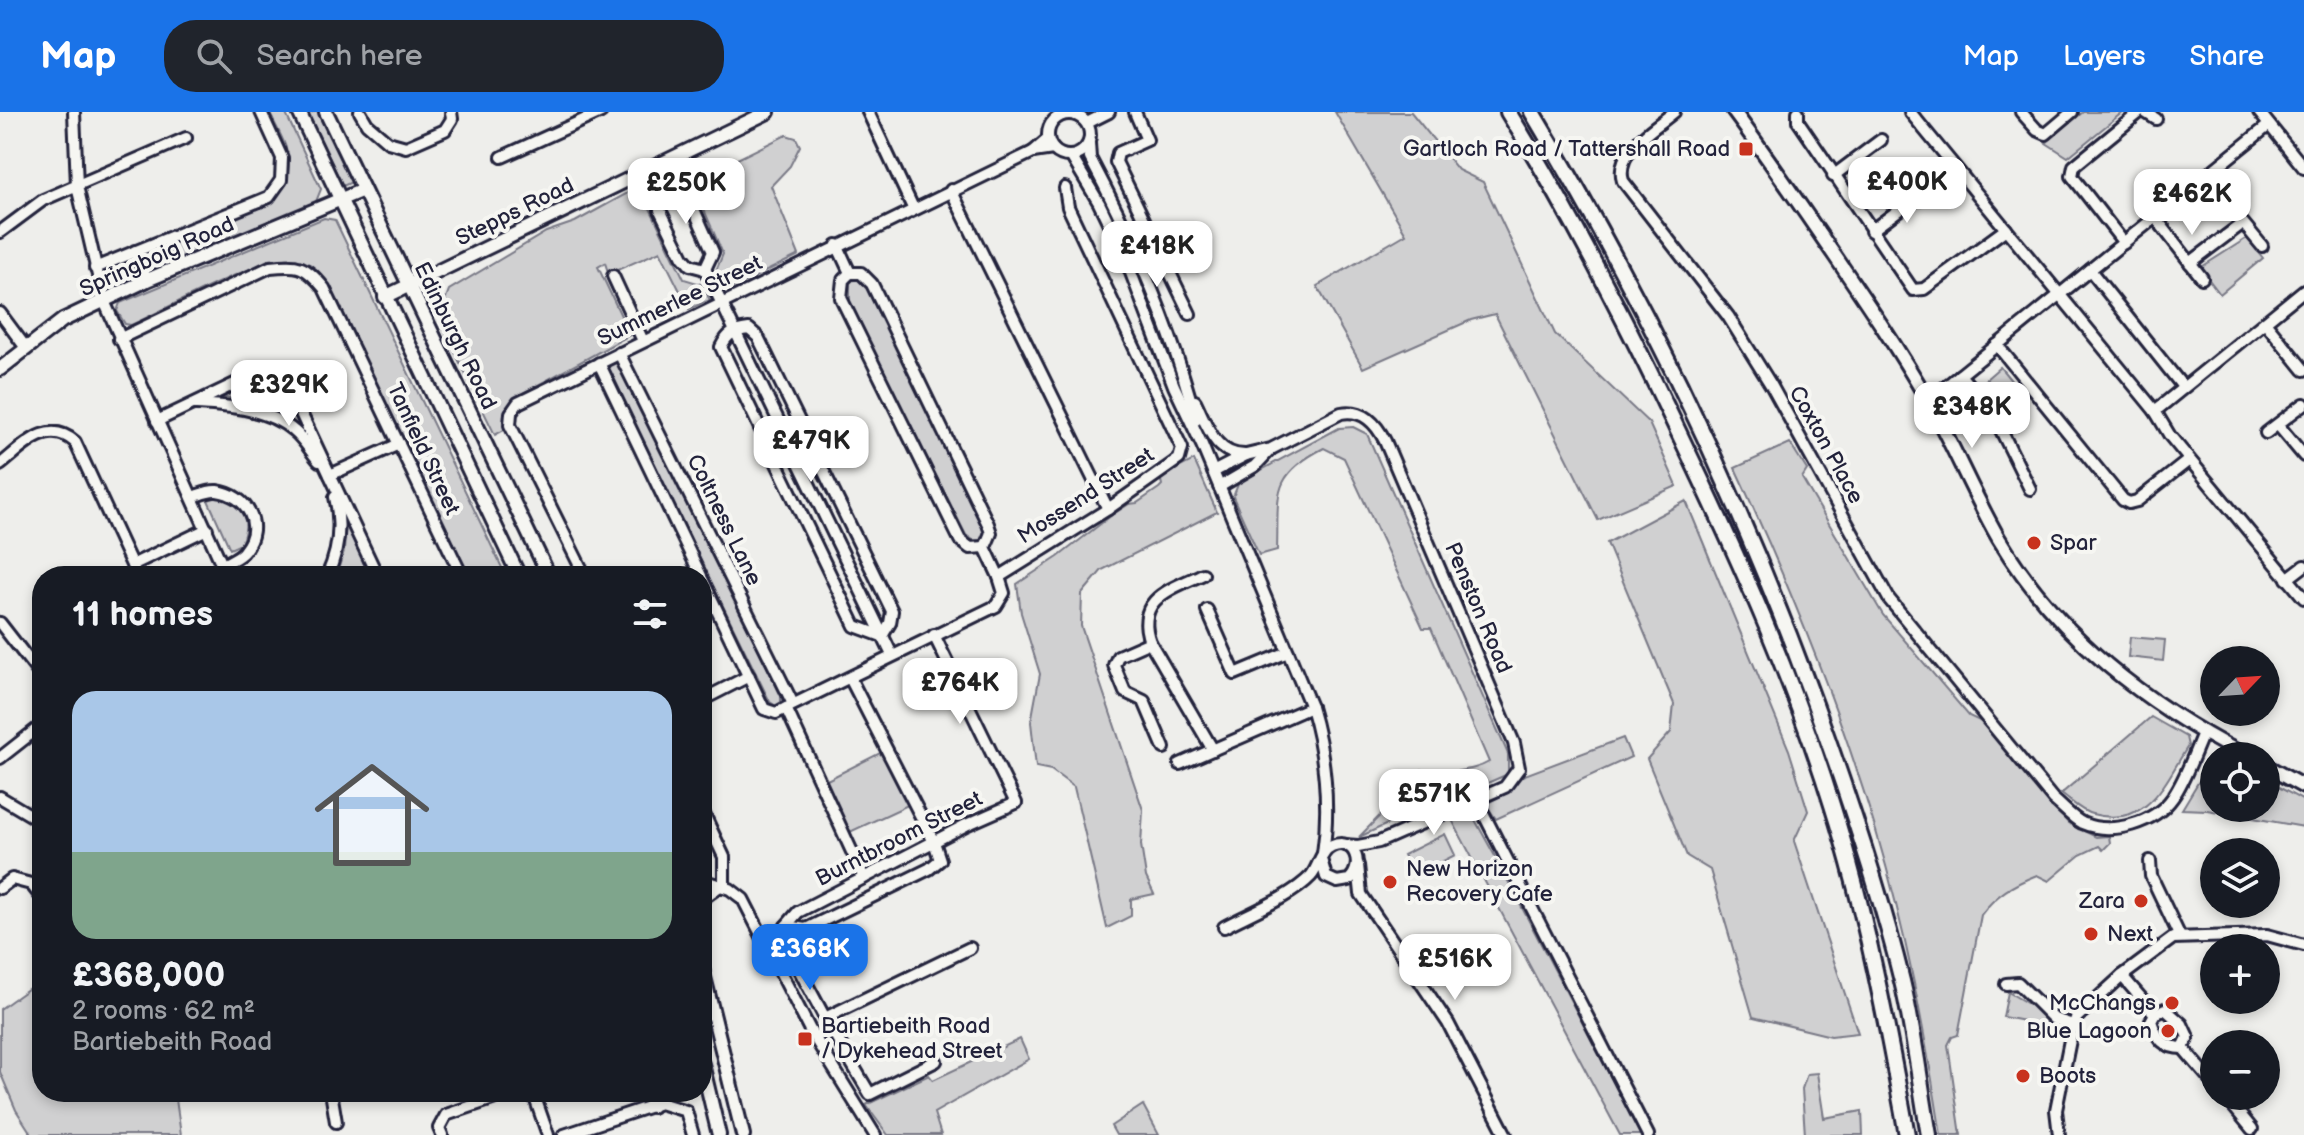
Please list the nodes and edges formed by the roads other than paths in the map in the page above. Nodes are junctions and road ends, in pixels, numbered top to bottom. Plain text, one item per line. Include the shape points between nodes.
1 (74, 112) edge
2 (261, 112) edge
3 (299, 112) edge
4 (326, 112) edge
5 (360, 112) edge
6 (601, 112) edge
7 (768, 112) edge
8 (868, 112) edge
9 (1046, 112) edge
10 (1109, 112) edge
11 (1135, 112) edge
12 (1502, 112) edge
13 (1508, 112) edge
14 (1532, 112) edge
15 (1734, 112) edge
16 (1798, 112) edge
17 (1910, 112) edge
18 (2021, 112) edge
19 (2072, 112) edge
20 (2142, 112) edge
21 (2259, 112) edge
22 (1069, 113) edge
23 (1670, 113) edge
24 (452, 115) edge
25 (2156, 119) dead end
26 (1087, 123) junction
27 (2269, 125) junction
28 (1049, 126) junction
29 (186, 138) dead end
30 (1881, 140) dead end
31 (1089, 143) junction
32 (1051, 144) junction
33 (1071, 156) junction
34 (502, 157) dead end
35 (1536, 157) junction
36 (653, 167) junction
37 (2304, 168) edge
38 (1833, 176) junction
39 (77, 186) junction
40 (663, 188) junction
41 (1065, 188) dead end
42 (363, 190) junction
43 (951, 190) junction
44 (1928, 195) dead end
45 (341, 201) junction
46 (913, 208) junction
47 (2155, 217) junction
48 (2006, 229) junction
49 (1871, 231) junction
50 (0, 232) edge
51 (2124, 243) junction
52 (837, 245) junction
53 (2262, 246) dead end
54 (135, 251) junction
55 (2190, 263) junction
56 (95, 268) junction
57 (705, 269) junction
58 (2090, 270) junction
59 (850, 273) junction
60 (613, 276) dead end
61 (2202, 278) dead end
62 (147, 280) junction
63 (408, 286) junction
64 (2304, 290) edge
65 (2060, 295) junction
66 (385, 297) junction
67 (104, 301) junction
68 (721, 304) junction
69 (0, 313) edge
70 (1190, 314) dead end
71 (2265, 322) junction
72 (733, 331) junction
73 (119, 339) junction
74 (643, 341) junction
75 (1997, 345) junction
76 (26, 348) junction
77 (619, 353) junction
78 (599, 363) junction
79 (0, 369) edge
80 (2304, 370) edge
81 (1960, 375) junction
82 (1186, 382) junction
83 (2183, 387) junction
84 (1928, 401) junction
85 (193, 403) junction
86 (2304, 404) edge
87 (2155, 411) junction
88 (157, 421) junction
89 (2278, 425) junction
90 (2266, 433) dead end
91 (399, 444) junction
92 (1202, 445) junction
93 (1271, 449) junction
94 (1246, 455) junction
95 (2304, 456) edge
96 (2189, 460) junction
97 (0, 465) edge
98 (1213, 472) junction
99 (330, 475) junction
100 (1219, 487) junction
101 (2030, 489) dead end
102 (192, 497) junction
103 (1108, 509) junction
104 (207, 529) junction
105 (985, 547) junction
106 (132, 565) joint
107 (223, 566) edge
108 (230, 566) edge
109 (332, 566) edge
110 (373, 566) edge
111 (457, 566) edge
112 (514, 566) edge
113 (544, 566) edge
114 (580, 566) edge
115 (696, 566) edge
116 (2304, 566) edge
117 (1203, 574) dead end
118 (999, 577) junction
119 (2287, 579) junction
120 (2304, 598) edge
121 (712, 600) edge
122 (1207, 610) dead end
123 (0, 623) edge
124 (934, 635) junction
125 (882, 636) junction
126 (1150, 642) junction
127 (1288, 652) junction
128 (892, 655) junction
129 (32, 664) edge
130 (749, 676) junction
131 (850, 678) junction
132 (712, 695) edge
133 (1311, 707) junction
134 (785, 708) junction
135 (32, 733) edge
136 (2203, 733) junction
137 (2220, 742) edge
138 (1164, 748) dead end
139 (1213, 750) junction
140 (0, 758) edge
141 (1180, 764) dead end
142 (2280, 774) edge
143 (2304, 787) edge
144 (0, 797) edge
145 (1477, 801) junction
146 (1326, 813) junction
147 (32, 816) edge
148 (712, 831) edge
149 (934, 842) junction
150 (1379, 842) junction
151 (1343, 845) junction
152 (1322, 857) junction
153 (2150, 861) dead end
154 (1358, 863) junction
155 (864, 878) junction
156 (1336, 882) junction
157 (712, 884) edge
158 (32, 885) edge
159 (1300, 886) junction
160 (722, 887) junction
161 (0, 888) edge
162 (712, 888) edge
163 (712, 893) edge
164 (1361, 894) junction
165 (786, 926) junction
166 (1224, 927) dead end
167 (2180, 937) junction
168 (2304, 945) edge
169 (970, 948) dead end
170 (2122, 976) junction
171 (2006, 984) dead end
172 (712, 1009) edge
173 (2155, 1014) junction
174 (825, 1018) junction
175 (2073, 1025) junction
176 (2183, 1048) junction
177 (936, 1061) dead end
178 (2200, 1068) edge
179 (333, 1102) edge
180 (484, 1102) edge
181 (536, 1102) edge
182 (650, 1102) edge
183 (711, 1102) edge
184 (652, 1107) junction
185 (2236, 1110) edge
186 (336, 1122) dead end
187 (2252, 1129) dead end
188 (442, 1135) edge
189 (548, 1135) edge
190 (564, 1135) edge
191 (693, 1135) edge
192 (719, 1135) edge
193 (743, 1135) edge
194 (875, 1135) edge
195 (1506, 1135) edge
196 (1648, 1135) edge
197 (1907, 1135) edge
198 (1929, 1135) edge
199 (2059, 1135) edge

1 - 39 street
2 - 54 street via 282,158 281,180 269,197
3 - 45 main road, Edinburgh Road
4 - 42 main road, Edinburgh Road
5 - 24 street via 388,142 406,147 445,130
6 - 34 street
7 - 36 main road, Stepps Road
8 - 46 street
9 - 28 street
10 - 26 street
11 - 70 street via 1147,140 1118,153 1116,162
12 - 35 highway
13 - 35 highway
14 - 198 highway via 1657,338 1789,632 1851,801 1898,967
15 - 84 main road
16 - 38 street via 1798,121
17 - 48 street
18 - 19 street via 2046,134
20 - 25 street
20 - 51 street via 2074,166 2072,176
21 - 27 street
22 - 26 street
22 - 28 street
23 - 136 street, Coxton Place via 1626,154 1623,181 1728,316 1889,599 2053,799 2081,822 2104,827 2150,818 2172,799
26 - 31 street
27 - 37 street
27 - 47 street
28 - 32 street
29 - 39 street
30 - 38 street
31 - 33 street
31 - 82 street via 1090,158 1136,252
32 - 33 street via 1061,155
32 - 43 street, Summerlee Street
33 - 92 street via 1125,257
35 - 197 highway via 1640,351 1778,650 1833,806 1880,983
36 - 40 street
36 - 63 main road, Stepps Road
38 - 49 street
39 - 50 street via 43,200
39 - 56 street
40 - 57 street via 660,210 683,257
40 - 57 street via 688,196 713,252
41 - 103 street, Mossend Street via 1068,207 1182,448 1179,459
42 - 45 main road, Springboig Road
42 - 63 main road, Edinburgh Road
43 - 46 street, Summerlee Street
43 - 103 street
44 - 49 street
45 - 62 main road, Springboig Road
45 - 66 main road, Edinburgh Road
46 - 52 street, Summerlee Street
47 - 51 street
47 - 55 street
48 - 49 street via 1924,289 1913,290
48 - 65 street
51 - 58 street
52 - 59 street
52 - 68 street, Summerlee Street
53 - 55 street via 2243,223
54 - 56 street
54 - 62 street
55 - 61 street
56 - 67 street
57 - 68 street
58 - 65 street
58 - 83 street
59 - 105 street via 861,273 872,284 988,524 991,533
59 - 105 street via 843,280 841,298 960,540 970,548
60 - 74 street
62 - 67 main road, Springboig Road
63 - 66 main road, Stepps Road
63 - 113 main road, Edinburgh Road
64 - 71 street
65 - 75 street
65 - 87 street
66 - 112 main road, Edinburgh Road
67 - 73 street
67 - 76 main road, Springboig Road via 63,320
68 - 72 street
68 - 74 street, Summerlee Street
69 - 76 street
71 - 80 street
71 - 83 street
72 - 125 street
72 - 125 street via 721,347 855,626
72 - 125 street via 749,329 758,337 892,611
73 - 88 street
73 - 91 street, Tanfield Street via 270,267 294,264 311,272 324,288
74 - 77 street, Summerlee Street
75 - 81 street
75 - 96 street via 2123,500 2137,501
76 - 79 main road, Springboig Road
77 - 78 street, Summerlee Street
77 - 134 street, Coltness Lane
78 - 114 street, Summerlee Street via 518,403 511,413 510,425
78 - 115 street, Coltness Lane
81 - 84 street
81 - 101 street via 1993,414
82 - 92 street
82 - 94 street via 1215,441 1228,452
83 - 87 street
84 - 136 main road via 2001,542 2051,611 2139,692
85 - 88 street
85 - 99 street via 266,414 294,430
85 - 99 street via 266,369 283,375
86 - 89 street
87 - 96 street
88 - 102 street
89 - 90 street
89 - 95 street
91 - 99 street
91 - 111 street, Tanfield Street
92 - 98 street
93 - 94 street, Penston Road
93 - 100 street, Penston Road via 1255,466
93 - 145 street, Penston Road via 1341,413 1364,416 1378,428 1516,750 1519,768 1512,781
94 - 98 street, Penston Road
96 - 119 street
97 - 106 street via 39,435 67,435 75,442
98 - 100 street
99 - 109 street via 341,521
99 - 110 street
100 - 127 street
102 - 104 street
102 - 108 street via 214,491 238,497 250,510 254,531 244,553
103 - 118 street, Mossend Street
104 - 106 street
104 - 107 street
105 - 118 street
116 - 119 street
117 - 126 street via 1152,603 1146,619
118 - 124 street via 1004,593 996,606
119 - 120 street
121 - 130 street, Coltness Lane
122 - 127 street via 1235,674
123 - 129 street
124 - 128 street
124 - 149 street, Burntbroom Street via 1016,803
125 - 128 street
126 - 138 street via 1118,656 1114,665 1125,692 1144,701
126 - 139 street
127 - 133 street
128 - 131 street
130 - 132 street
130 - 134 street, Coltness Lane via 764,709
131 - 134 street
131 - 149 street
133 - 139 street
133 - 146 street
134 - 155 street, Coltness Lane
135 - 140 street
136 - 137 main road
139 - 141 street
142 - 143 main road
144 - 147 street
145 - 150 street, Penston Road
145 - 196 street
146 - 151 street
146 - 152 street
148 - 160 street via 724,857
149 - 155 street, Burntbroom Street
149 - 165 street, Burntbroom Street via 940,860 929,869 806,929
150 - 151 street
150 - 154 street
151 - 152 street via 1332,846
151 - 154 street via 1355,852
152 - 156 street via 1322,872
152 - 159 street
153 - 167 street via 2151,876
154 - 156 street via 1354,875
154 - 164 street
155 - 165 street, Burntbroom Street via 798,912
156 - 159 street
156 - 164 street
157 - 160 street
158 - 161 street via 12,879
159 - 166 street
160 - 162 street
160 - 163 street
160 - 194 street via 743,899 810,1030
164 - 195 street via 1448,1023
165 - 174 street via 788,949
167 - 168 street via 2267,935
167 - 170 street
169 - 174 street
170 - 173 street
170 - 175 street
171 - 175 street via 2018,983 2054,1019
172 - 193 main road
173 - 176 street via 2151,1021 2160,1040
173 - 176 street via 2165,1009 2182,1024 2188,1037
174 - 177 street via 870,1094
175 - 199 street via 2056,1110
176 - 178 street
179 - 186 street
180 - 188 street via 446,1115 439,1128
181 - 189 street
182 - 184 street
183 - 192 main road
184 - 190 street
184 - 191 street via 660,1103 686,1111
185 - 187 street

